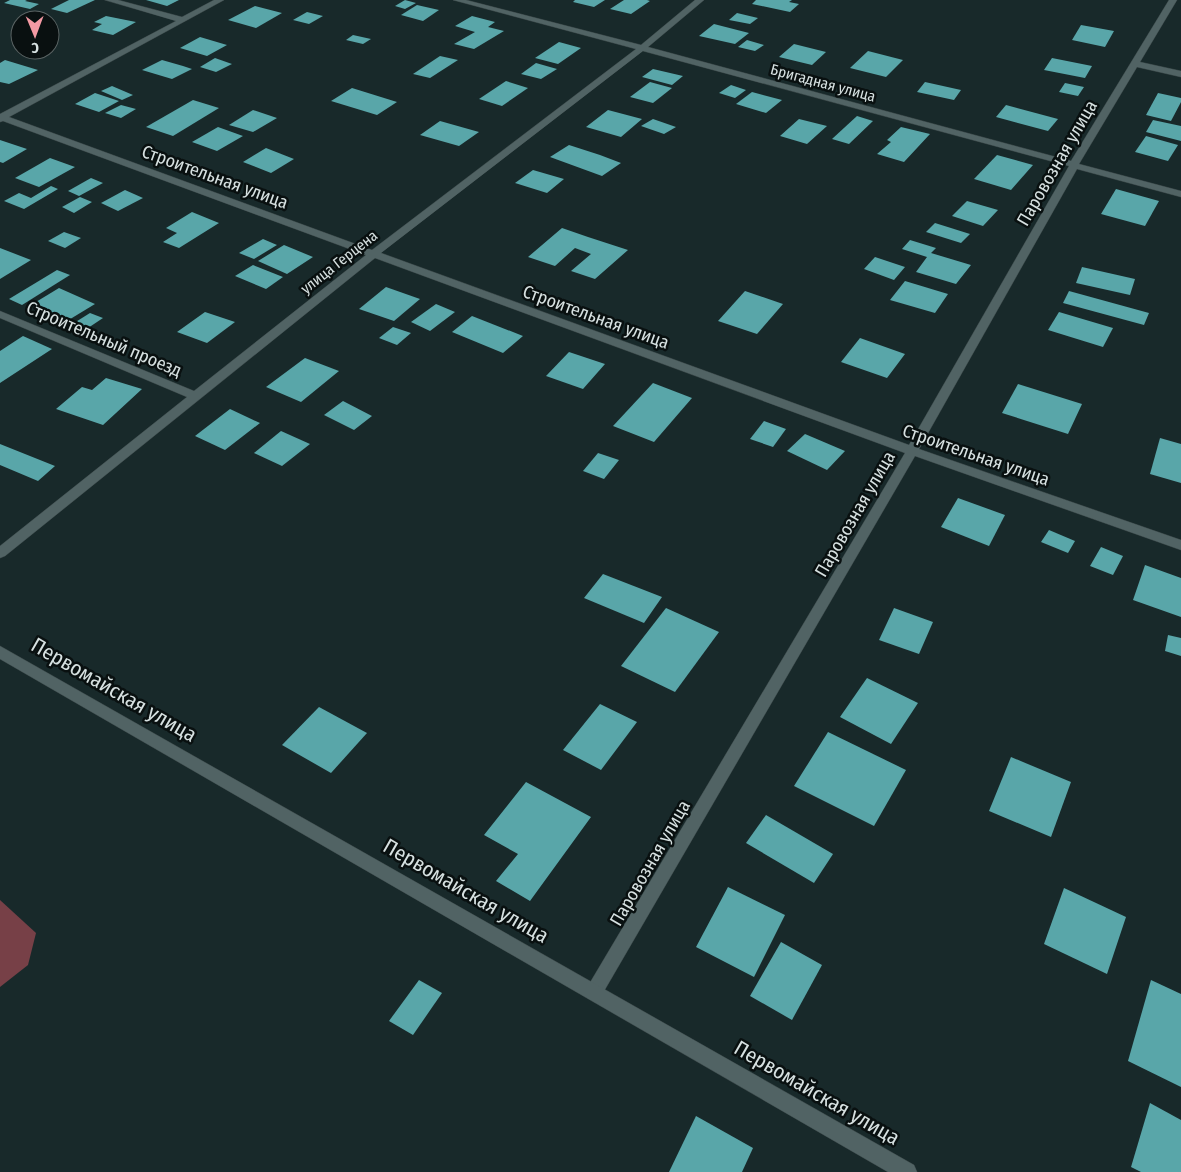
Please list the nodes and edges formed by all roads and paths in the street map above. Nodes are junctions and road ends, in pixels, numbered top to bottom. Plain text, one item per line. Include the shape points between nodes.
1 (109, 0) edge
2 (220, 0) edge
3 (457, 0) edge
4 (700, 0) edge
5 (1173, 0) edge
6 (182, 20) junction
7 (642, 48) junction
8 (1136, 64) junction
9 (1181, 74) edge
10 (1, 118) edge
11 (1074, 166) junction
12 (1181, 194) edge
13 (373, 254) junction
14 (0, 314) edge
15 (195, 396) junction
16 (912, 451) junction
17 (1181, 545) edge
18 (0, 553) edge
19 (0, 652) edge
20 (594, 992) junction
21 (907, 1172) edge

1 - 6 street
2 - 6 street
3 - 7 street, Бригадная улица
4 - 7 street, улица Герцена
5 - 8 street, Паровозная улица
6 - 10 street
7 - 11 street, Бригадная улица
7 - 13 street, улица Герцена
8 - 9 street
8 - 11 street, Паровозная улица
10 - 13 street, Строительная улица
11 - 12 street, Бригадная улица
11 - 16 street, Паровозная улица
13 - 15 street, улица Герцена
13 - 16 street, Строительная улица
14 - 15 street, Строительный проезд
15 - 18 street, улица Герцена
16 - 17 street, Строительная улица
16 - 20 street, Паровозная улица
19 - 20 street, Первомайская улица
20 - 21 street, Первомайская улица

